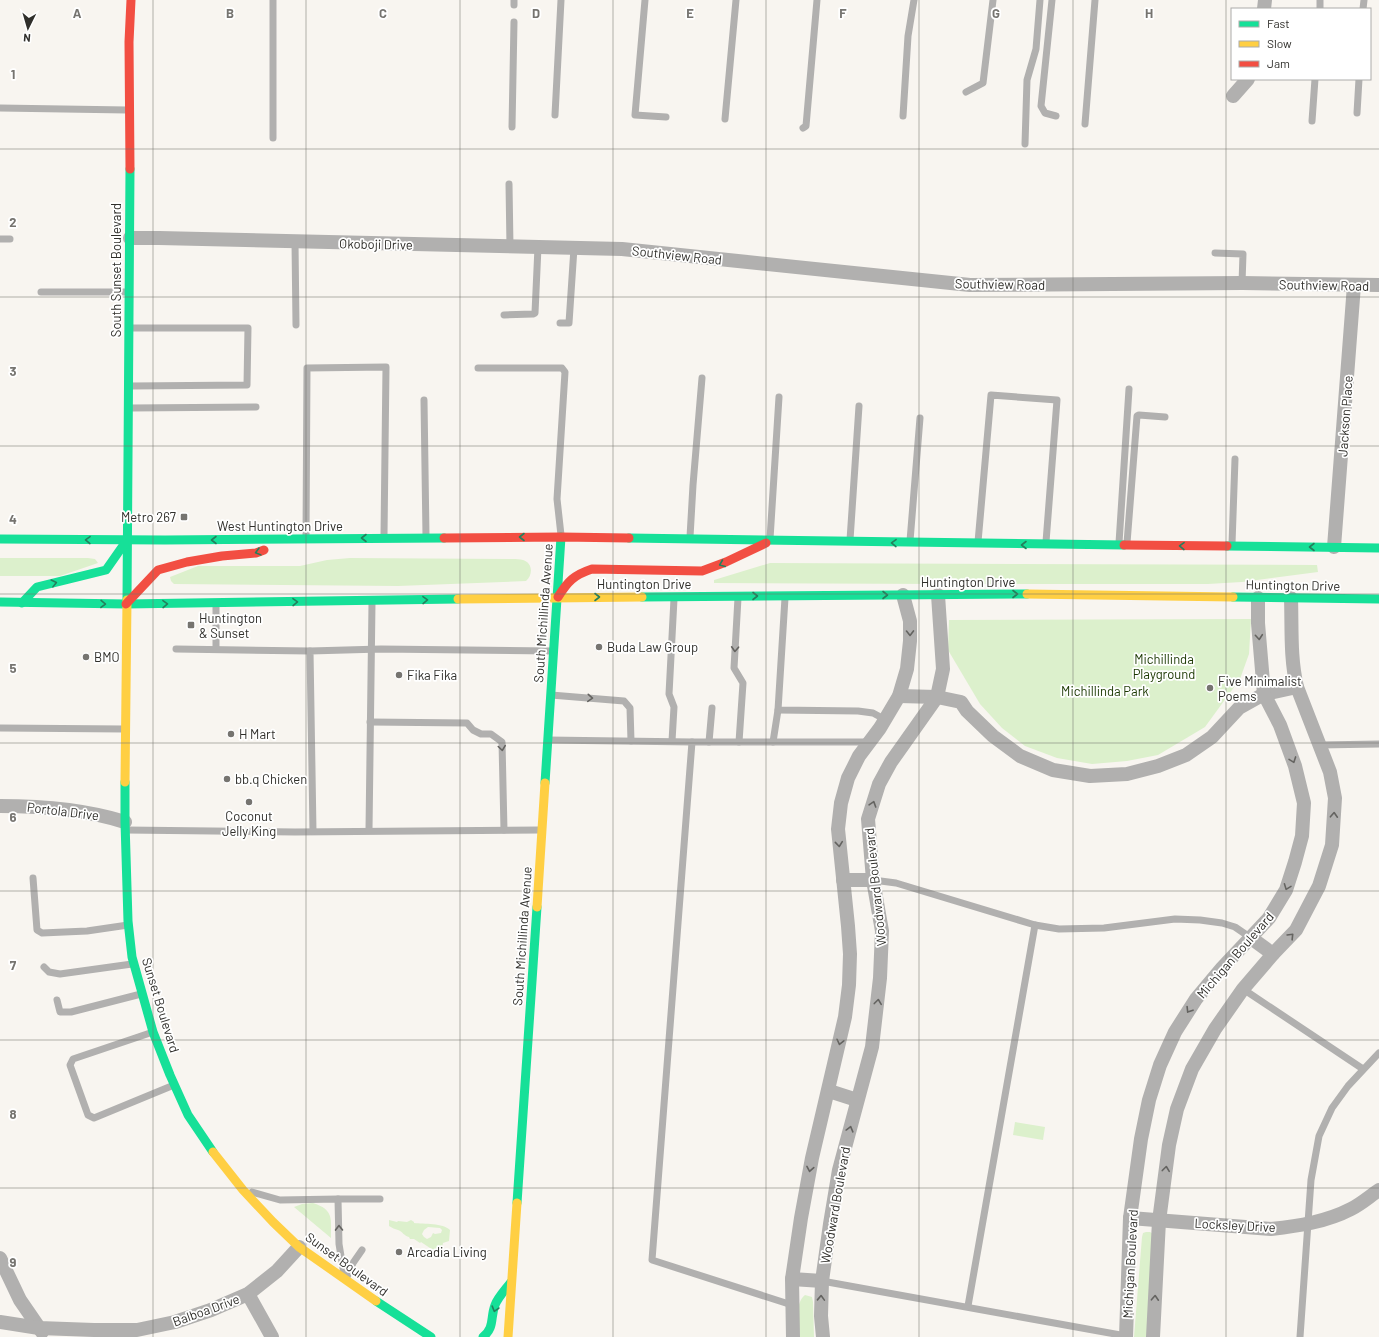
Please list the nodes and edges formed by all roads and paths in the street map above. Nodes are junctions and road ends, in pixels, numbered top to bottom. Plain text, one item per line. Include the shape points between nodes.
1 (131, 0) edge
2 (273, 0) edge
3 (561, 0) edge
4 (645, 0) edge
5 (736, 0) edge
6 (817, 0) edge
7 (914, 0) edge
8 (993, 0) edge
9 (1040, 0) edge
10 (1052, 0) edge
11 (1094, 0) edge
12 (514, 22) dead end
13 (1247, 80) edge
14 (1315, 80) edge
15 (1359, 80) edge
16 (966, 92) dead end
17 (1233, 96) dead end
18 (0, 108) edge
19 (130, 110) junction
20 (1357, 113) dead end
21 (555, 115) dead end
22 (903, 116) dead end
23 (1056, 116) dead end
24 (666, 117) dead end
25 (725, 119) dead end
26 (1312, 121) dead end
27 (1086, 124) dead end
28 (512, 127) dead end
29 (803, 128) dead end
30 (273, 138) dead end
31 (1026, 144) dead end
32 (509, 184) dead end
33 (130, 238) junction
34 (0, 239) edge
35 (10, 239) dead end
36 (295, 242) junction
37 (510, 247) junction
38 (538, 247) junction
39 (574, 248) junction
40 (622, 249) joint
41 (1215, 253) dead end
42 (1242, 283) junction
43 (1354, 285) junction
44 (1379, 286) edge
45 (41, 292) dead end
46 (129, 292) junction
47 (504, 315) dead end
48 (560, 323) dead end
49 (296, 325) dead end
50 (129, 328) junction
51 (478, 368) dead end
52 (702, 378) dead end
53 (128, 386) junction
54 (1129, 389) dead end
55 (779, 397) dead end
56 (424, 400) dead end
57 (858, 406) dead end
58 (256, 407) dead end
59 (128, 408) junction
60 (1166, 417) dead end
61 (920, 418) dead end
62 (1235, 459) dead end
63 (561, 537) junction
64 (384, 538) junction
65 (426, 538) junction
66 (0, 539) edge
67 (295, 539) junction
68 (306, 539) junction
69 (690, 539) junction
70 (127, 540) junction
71 (770, 541) junction
72 (850, 542) junction
73 (910, 543) junction
74 (978, 544) junction
75 (1046, 545) junction
76 (1123, 545) junction
77 (1232, 547) junction
78 (1334, 548) junction
79 (1379, 548) edge
80 (903, 595) junction
81 (938, 595) junction
82 (738, 596) junction
83 (785, 596) junction
84 (558, 597) junction
85 (674, 597) junction
86 (1258, 598) junction
87 (1291, 598) junction
88 (1379, 599) edge
89 (372, 600) junction
90 (0, 602) edge
91 (22, 602) junction
92 (216, 603) junction
93 (126, 604) junction
94 (176, 649) dead end
95 (216, 649) junction
96 (371, 649) junction
97 (310, 651) junction
98 (554, 652) junction
99 (1297, 687) junction
100 (1264, 694) junction
101 (551, 696) junction
102 (898, 696) junction
103 (936, 698) junction
104 (712, 708) dead end
105 (778, 710) junction
106 (884, 719) junction
107 (370, 722) junction
108 (0, 728) edge
109 (125, 729) junction
110 (548, 740) junction
111 (631, 741) junction
112 (672, 742) junction
113 (692, 742) junction
114 (709, 742) junction
115 (739, 742) junction
116 (773, 742) junction
117 (870, 742) junction
118 (1379, 744) edge
119 (1319, 745) junction
120 (0, 806) edge
121 (125, 826) junction
122 (369, 830) junction
123 (504, 830) junction
124 (542, 830) junction
125 (313, 831) junction
126 (33, 878) dead end
127 (843, 880) junction
128 (873, 880) junction
129 (128, 925) junction
130 (1035, 925) junction
131 (1251, 938) junction
132 (1273, 954) junction
133 (134, 963) junction
134 (44, 967) dead end
135 (1243, 989) junction
136 (142, 994) junction
137 (57, 1000) dead end
138 (153, 1032) junction
139 (1379, 1053) edge
140 (1363, 1069) junction
141 (174, 1084) junction
142 (829, 1091) junction
143 (857, 1100) junction
144 (243, 1190) junction
145 (1379, 1190) edge
146 (338, 1199) junction
147 (380, 1199) dead end
148 (1130, 1218) junction
149 (1159, 1220) junction
150 (1309, 1224) junction
151 (299, 1247) junction
152 (362, 1250) dead end
153 (0, 1258) edge
154 (792, 1279) junction
155 (345, 1281) junction
156 (822, 1281) junction
157 (511, 1282) junction
158 (248, 1294) junction
159 (792, 1305) junction
160 (968, 1306) junction
161 (0, 1322) edge
162 (42, 1333) edge
163 (429, 1336) edge
164 (1126, 1336) edge
165 (272, 1337) edge
166 (442, 1337) edge
167 (483, 1337) edge
168 (508, 1337) edge
169 (793, 1337) edge
170 (823, 1337) edge
171 (1153, 1337) edge
172 (1300, 1337) edge

1 - 19 main road, South Sunset Boulevard
2 - 30 lane
3 - 21 lane
4 - 24 lane via 635,115
5 - 25 lane
6 - 29 lane via 806,126
7 - 22 lane via 908,36
8 - 16 lane via 984,83
9 - 31 lane via 1036,49 1026,80
10 - 23 lane via 1041,106 1045,113
11 - 27 lane
12 - 28 lane
13 - 17 street
14 - 26 lane
15 - 20 lane
18 - 19 lane
19 - 33 main road, South Sunset Boulevard
32 - 37 lane
33 - 36 street, Okoboji Drive
33 - 46 main road, South Sunset Boulevard
34 - 35 lane
36 - 37 street, Okoboji Drive
36 - 49 lane
37 - 38 street, Okoboji Drive
38 - 39 street, Okoboji Drive
38 - 47 lane via 535,313
39 - 40 street, Okoboji Drive
39 - 48 lane via 569,323
40 - 42 street, Southview Road via 970,285
41 - 42 lane via 1243,254
42 - 43 street, Southview Road
43 - 44 street, Southview Road
43 - 78 street, Jackson Place
45 - 46 lane
46 - 50 main road, South Sunset Boulevard
50 - 53 main road, South Sunset Boulevard
50 - 53 lane via 248,328 248,342 247,385
51 - 63 lane via 562,368 565,372 557,499
52 - 69 lane
53 - 59 main road, South Sunset Boulevard
54 - 76 lane
55 - 71 lane
56 - 65 lane
57 - 72 lane
58 - 59 lane
59 - 70 main road, South Sunset Boulevard
60 - 76 lane via 1137,416
61 - 73 lane
62 - 77 lane
63 -> 65 main road, West Huntington Drive
63 - 69 main road
63 - 84 main road, South Michillinda Avenue
64 - 65 main road, West Huntington Drive
64 -> 68 main road, West Huntington Drive
64 - 68 lane via 386,366 307,368
70 -> 66 main road, West Huntington Drive
67 - 68 main road, West Huntington Drive
67 -> 70 main road, West Huntington Drive
67 -> 93 main road via 256,553 187,562 158,570
69 - 71 main road
91 -> 70 main road via 37,587 106,570
70 - 93 main road, Sunset Boulevard
71 - 72 main road
71 -> 84 main road via 702,571 592,569 569,580
73 -> 72 main road
73 - 74 main road
75 -> 74 main road
74 - 75 lane via 991,395 1057,400
75 - 76 main road
77 -> 76 main road
78 -> 77 main road
78 - 79 main road
80 - 81 main road, Huntington Drive
83 -> 80 main road, Huntington Drive
80 -> 102 street via 910,621 910,640 907,669
81 -> 86 main road, Huntington Drive
81 - 103 street, Woodward Boulevard via 943,670
82 -> 83 main road, Huntington Drive
82 - 85 main road, Huntington Drive
82 -> 115 lane via 734,668 743,684
83 - 105 lane
84 -> 85 main road, Huntington Drive
89 -> 84 main road
84 - 98 main road, South Michillinda Avenue
85 - 112 lane via 669,694 674,707
86 - 87 main road, Huntington Drive
86 -> 100 street, Michigan Boulevard
87 - 88 main road, Huntington Drive
87 - 99 street, Michigan Boulevard via 1292,649
92 -> 89 main road
89 - 96 lane
90 - 91 main road
91 -> 93 main road
93 -> 92 main road
92 - 95 lane
93 - 109 main road, Sunset Boulevard
94 - 95 lane
95 - 97 lane
96 - 97 lane
96 - 98 lane
96 - 107 lane
97 - 125 lane
98 - 101 main road, South Michillinda Avenue
99 - 100 street
99 - 119 street, Michigan Boulevard
100 - 103 street via 1239,708 1212,737 1186,755 1127,774 1090,776 1053,770 1020,756 993,736 961,702
100 -> 131 street, Michigan Boulevard via 1280,724 1295,766 1304,803 1302,836 1286,890 1269,918
101 - 110 main road, South Michillinda Avenue
101 -> 111 lane via 624,701 630,708
102 - 103 street
102 - 106 street
128 -> 103 street, Woodward Boulevard via 868,819 879,784 891,762
104 - 114 lane
105 - 106 lane via 858,711
105 - 116 lane
106 - 117 street
107 - 122 lane
107 -> 123 lane via 467,723 472,730 481,734 491,734 502,742
108 - 109 lane
109 - 121 main road, Sunset Boulevard
110 - 111 lane
110 - 124 main road, South Michillinda Avenue
111 - 112 lane
112 - 113 lane
113 - 114 lane
113 - 159 lane via 652,1260
114 - 115 lane
115 - 116 lane
116 - 117 lane
117 -> 127 street via 859,756 848,778 840,803 838,829
118 - 119 lane
132 -> 119 street, Michigan Boulevard via 1296,930 1319,886 1332,845 1335,798 1330,772
120 - 121 street, Portola Drive via 71,810 103,816
121 - 125 lane
121 - 129 main road, Sunset Boulevard
122 - 123 lane
122 - 125 lane
123 - 124 lane
124 - 157 main road, South Michillinda Avenue
126 - 129 lane via 37,930 42,933 87,931
127 - 128 street
127 -> 142 street via 849,985 845,1017
128 - 130 lane via 896,883
143 -> 128 street, Woodward Boulevard via 872,1047 880,978 882,931
129 - 133 main road, Sunset Boulevard
130 - 131 lane via 1059,929 1104,928 1175,919 1200,920 1235,927
130 - 160 lane
131 - 132 street
131 -> 148 street, Michigan Boulevard via 1196,999 1175,1032 1160,1065 1141,1139
132 - 135 street, Michigan Boulevard
133 - 134 lane via 60,974 49,972
133 - 136 main road, Sunset Boulevard
135 - 140 lane
149 -> 135 street, Michigan Boulevard via 1169,1145 1177,1109 1192,1069 1215,1029
136 - 137 lane via 71,1012 60,1012
136 - 138 main road, Sunset Boulevard
138 - 141 main road, Sunset Boulevard
138 - 141 lane via 73,1059 70,1065 88,1115 94,1118
139 - 140 lane
140 - 150 lane via 1332,1108 1319,1136 1311,1180
141 - 144 main road, Sunset Boulevard via 192,1121
142 - 143 street
142 -> 154 street via 812,1158
156 -> 143 street, Woodward Boulevard via 839,1170
144 - 146 lane via 280,1200
144 - 151 main road, Sunset Boulevard
145 - 150 street, Locksley Drive via 1352,1209
146 - 147 lane
155 -> 146 lane via 339,1244
148 - 149 street, Locksley Drive
148 - 164 street, Michigan Boulevard
149 - 150 street, Locksley Drive via 1271,1229
171 -> 149 street, Michigan Boulevard
150 - 172 lane
151 - 155 main road, Sunset Boulevard
151 - 158 street, Balboa Drive via 277,1271
152 - 155 lane
153 - 162 street via 20,1300
154 - 156 street
154 - 159 street
155 - 163 main road, Sunset Boulevard
156 - 160 lane
170 -> 156 street, Woodward Boulevard
157 -> 167 main road via 494,1306 492,1323 488,1333
157 - 168 main road, South Michillinda Avenue
158 - 162 street, Balboa Drive via 175,1322 137,1330
158 - 165 street
159 - 169 street
160 - 164 lane
161 - 162 street, Balboa Drive
163 - 166 main road

